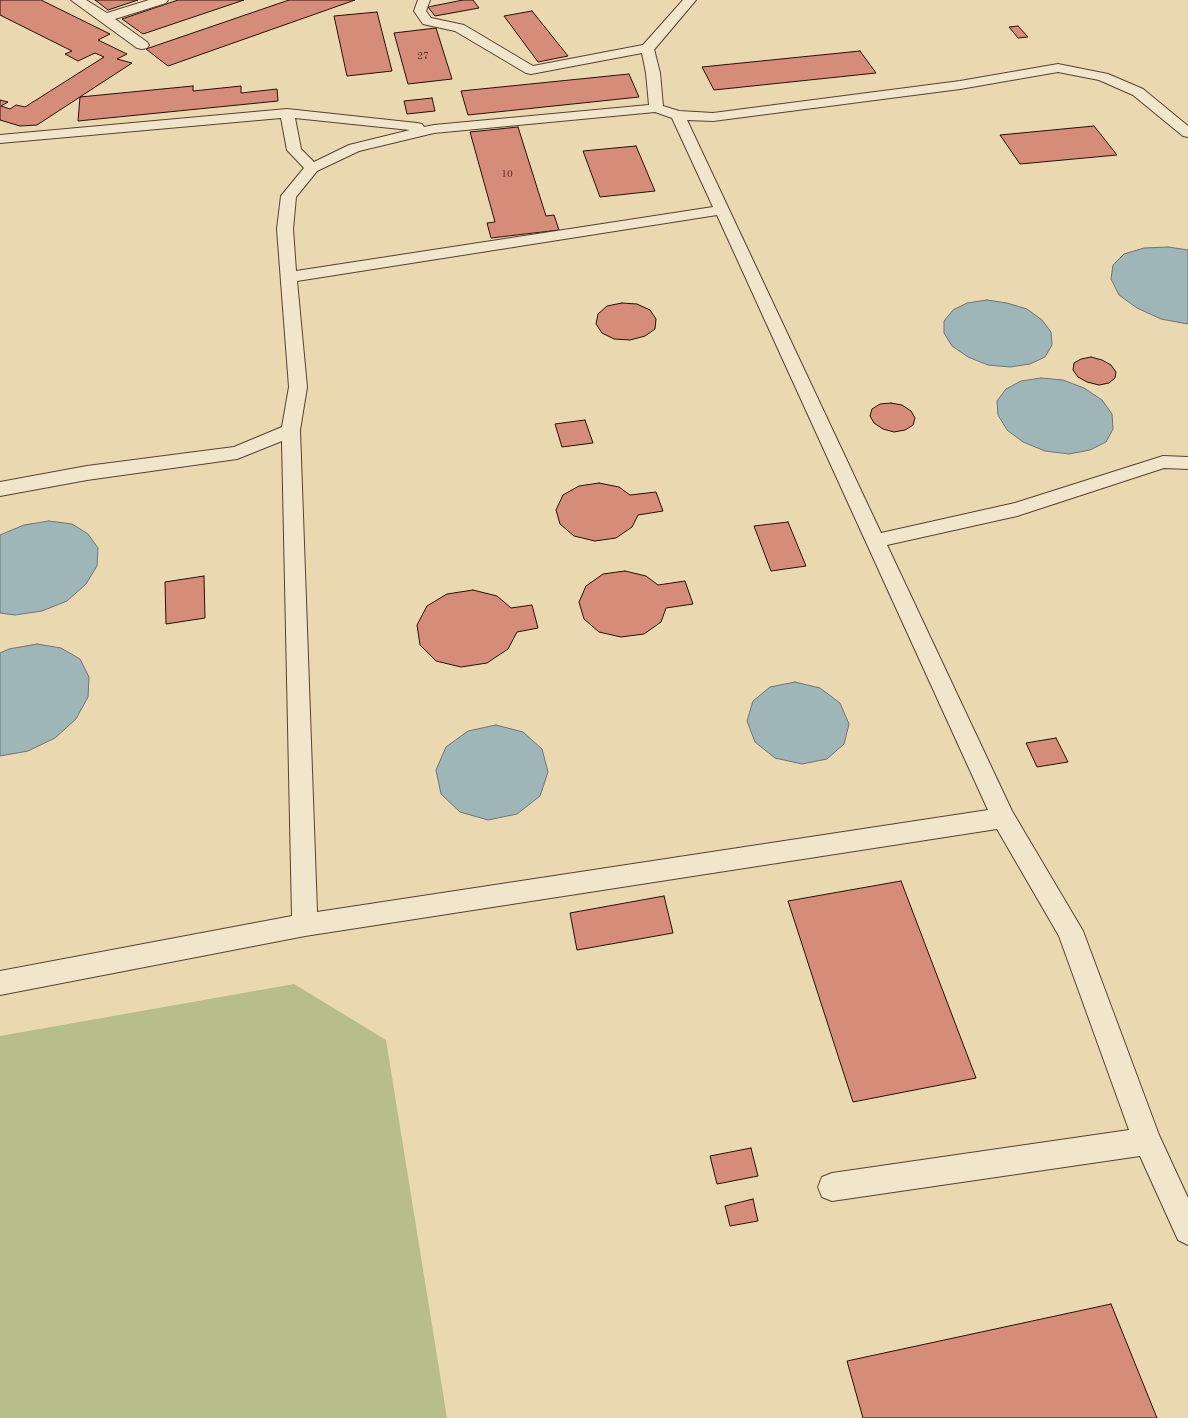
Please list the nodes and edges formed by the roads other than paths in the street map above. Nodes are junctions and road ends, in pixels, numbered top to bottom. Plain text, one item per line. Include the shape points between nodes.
1 (77, 0) edge
2 (162, 0) edge
3 (424, 0) edge
4 (690, 0) edge
5 (106, 18) junction
6 (142, 45) dead end
7 (648, 48) junction
8 (656, 108) junction
9 (287, 113) junction
10 (678, 115) junction
11 (434, 129) junction
12 (1188, 133) edge
13 (0, 139) edge
14 (312, 168) junction
15 (722, 210) junction
16 (289, 277) junction
17 (291, 430) junction
18 (1188, 462) edge
19 (0, 489) edge
20 (875, 541) junction
21 (1003, 818) junction
22 (305, 926) junction
23 (0, 983) edge
24 (1147, 1141) junction
25 (832, 1187) dead end
26 (1188, 1230) edge

1 - 5 street
2 - 5 street
3 - 7 street via 420,11 427,21 459,28 531,70
4 - 7 street
5 - 6 street
7 - 8 street
8 - 10 street
8 - 11 street
9 - 11 street
9 - 13 street
9 - 14 street via 294,150
10 - 12 street via 713,117 960,85 1058,68 1103,76 1138,92
10 - 15 street
11 - 14 street via 354,148
14 - 16 street via 289,196 285,229
15 - 16 street
15 - 20 street
16 - 17 street via 298,387
17 - 19 street via 237,453 87,473
17 - 22 street
18 - 20 street via 1163,462 1017,510
20 - 21 street
21 - 22 street
21 - 24 street via 1070,931
22 - 23 street
24 - 25 street
24 - 26 street

